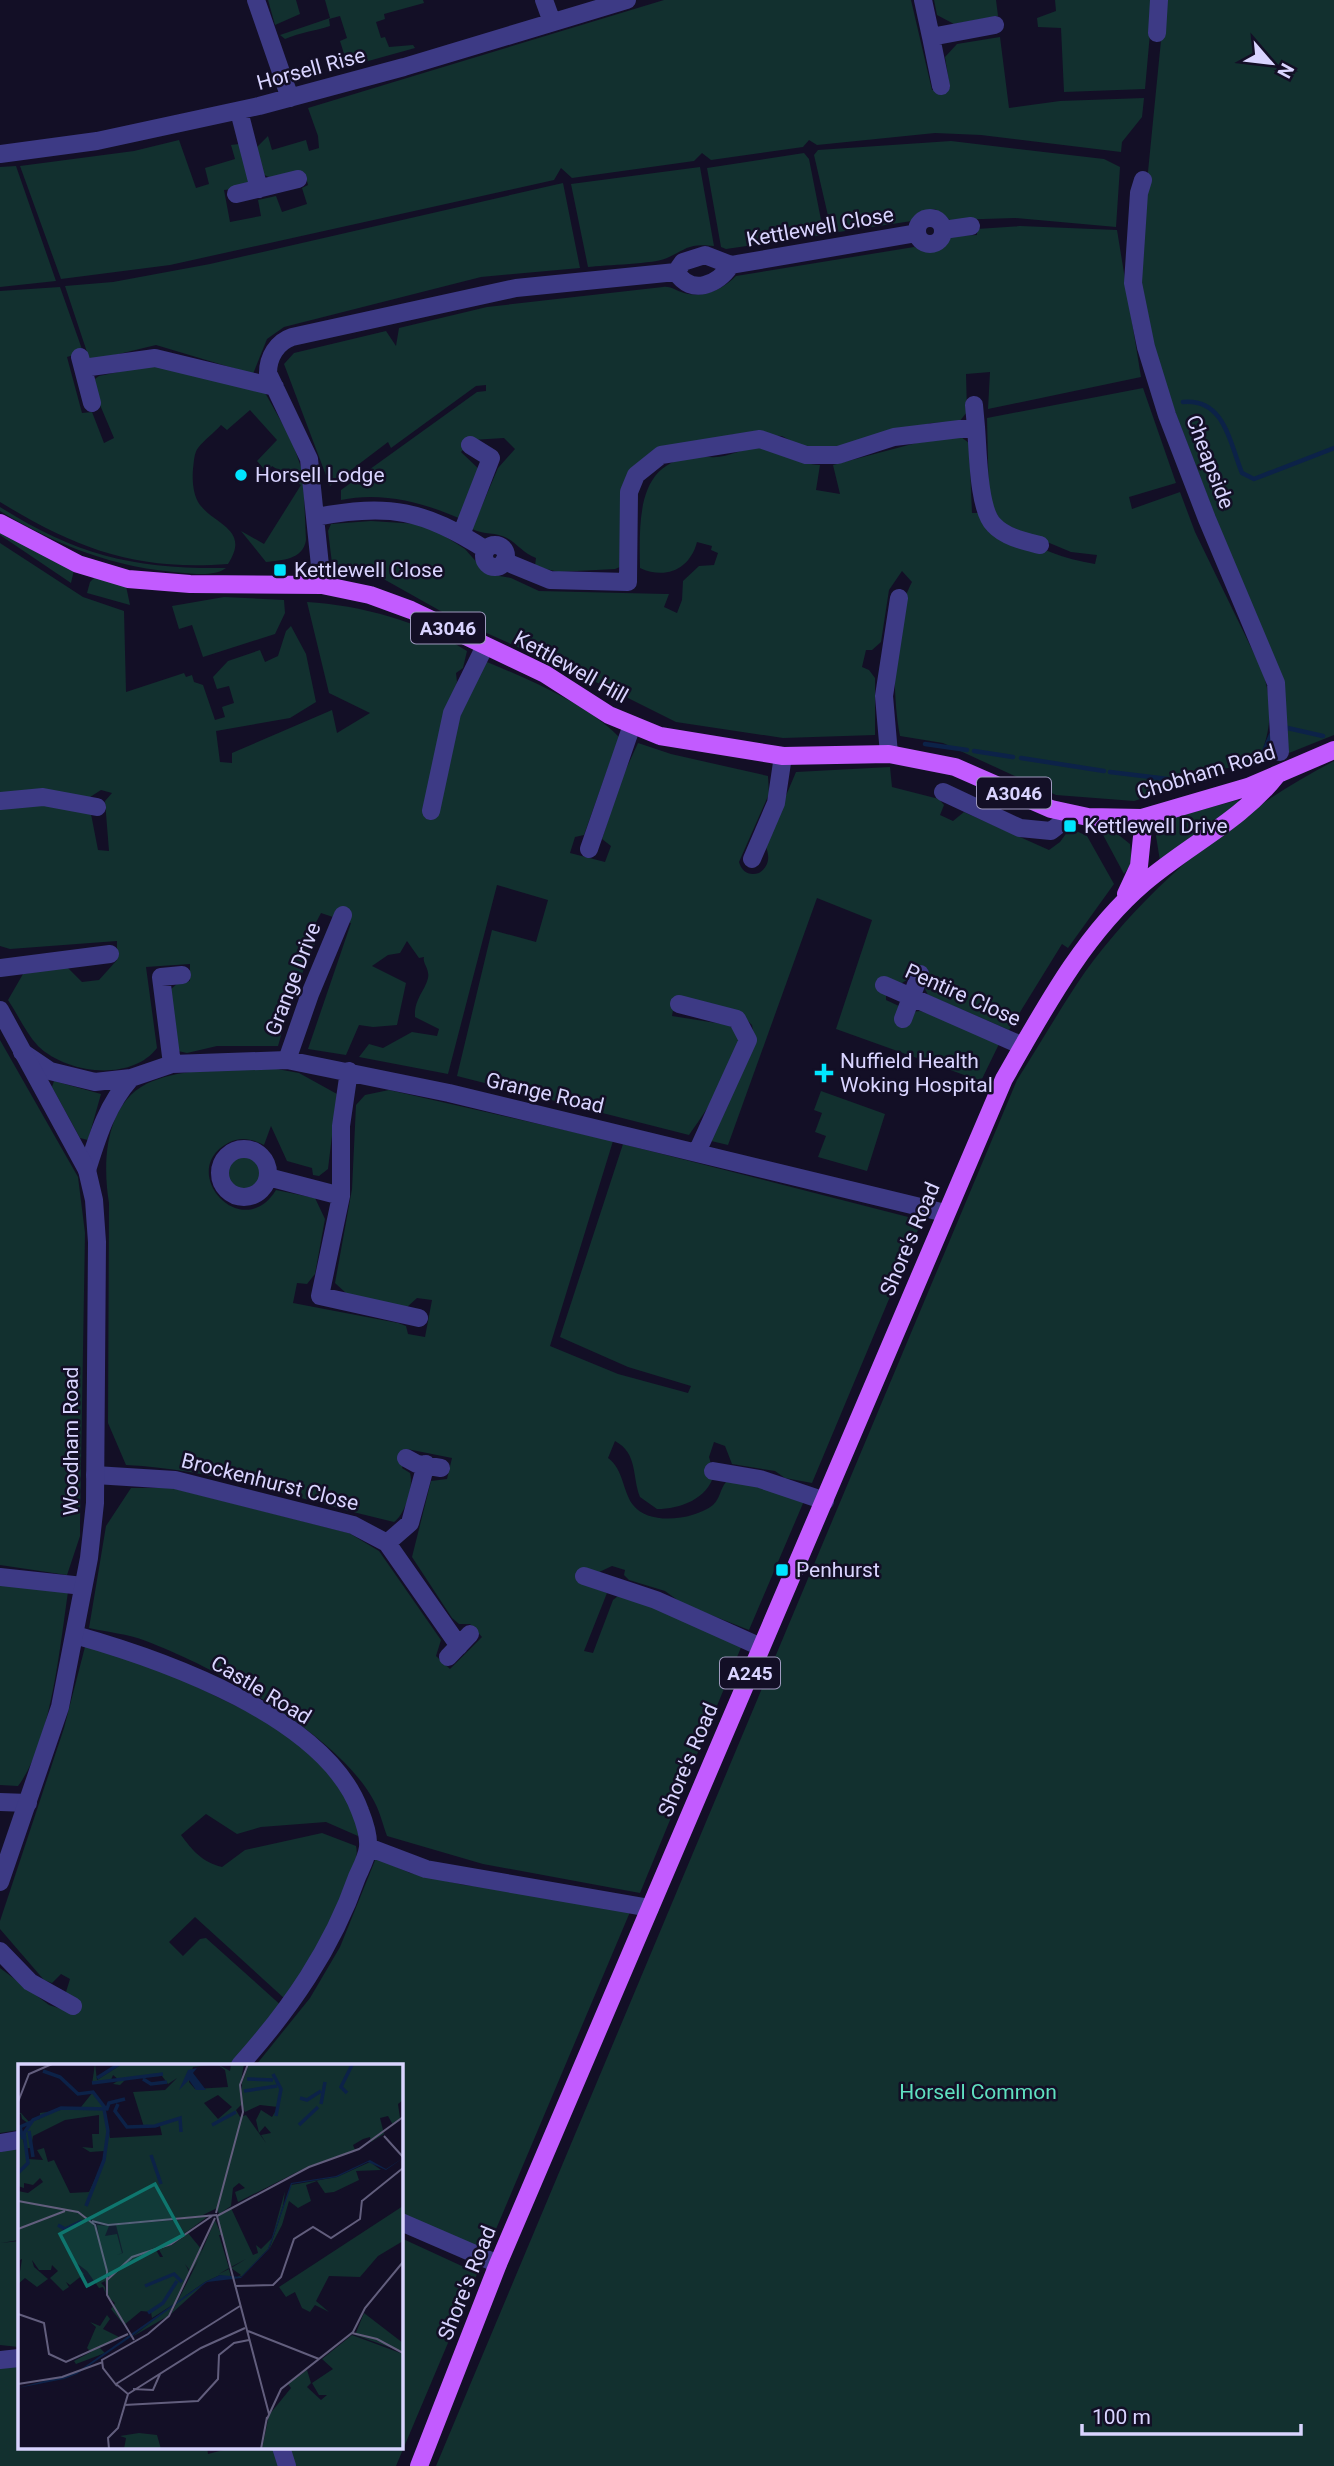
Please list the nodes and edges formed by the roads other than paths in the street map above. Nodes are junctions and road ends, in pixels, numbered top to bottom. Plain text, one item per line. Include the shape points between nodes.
1 (256, 0) edge
2 (544, 0) edge
3 (627, 0) edge
4 (923, 0) edge
5 (1159, 0) edge
6 (552, 22) junction
7 (995, 25) dead end
8 (1157, 33) dead end
9 (931, 37) junction
10 (941, 86) dead end
11 (290, 98) junction
12 (239, 111) junction
13 (1, 150) edge
14 (298, 179) dead end
15 (1143, 180) dead end
16 (259, 188) junction
17 (236, 194) dead end
18 (971, 226) dead end
19 (731, 265) junction
20 (676, 272) junction
21 (275, 387) junction
22 (92, 403) dead end
23 (974, 405) dead end
24 (976, 427) junction
25 (470, 445) dead end
26 (316, 517) junction
27 (0, 523) edge
28 (461, 534) junction
29 (1040, 545) dead end
30 (322, 585) junction
31 (899, 598) dead end
32 (485, 646) junction
33 (632, 725) junction
34 (1334, 750) edge
35 (1280, 752) dead end
36 (889, 754) junction
37 (783, 756) junction
38 (1277, 775) junction
39 (943, 792) dead end
40 (0, 801) edge
41 (97, 807) dead end
42 (431, 811) dead end
43 (1064, 813) junction
44 (1142, 822) junction
45 (589, 849) dead end
46 (752, 859) dead end
47 (1154, 875) junction
48 (1123, 902) junction
49 (343, 915) dead end
50 (110, 954) dead end
51 (0, 968) edge
52 (920, 974) dead end
53 (182, 975) dead end
54 (884, 985) dead end
55 (911, 996) junction
56 (679, 1004) dead end
57 (0, 1010) edge
58 (903, 1019) dead end
59 (1023, 1046) junction
60 (20, 1049) junction
61 (287, 1060) junction
62 (172, 1064) junction
63 (349, 1071) junction
64 (131, 1078) junction
65 (697, 1152) junction
66 (88, 1170) junction
67 (268, 1177) dead end
68 (341, 1196) junction
69 (945, 1213) junction
70 (419, 1317) dead end
71 (406, 1458) dead end
72 (713, 1471) dead end
73 (95, 1475) junction
74 (825, 1501) junction
75 (387, 1543) junction
76 (584, 1576) dead end
77 (0, 1577) edge
78 (83, 1586) junction
79 (75, 1635) junction
80 (459, 1646) dead end
81 (761, 1647) junction
82 (0, 1802) edge
83 (28, 1803) junction
84 (368, 1847) junction
85 (0, 1882) edge
86 (650, 1908) junction
87 (0, 1951) edge
88 (73, 2006) dead end
89 (241, 2064) edge
90 (18, 2140) edge
91 (0, 2143) edge
92 (402, 2222) edge
93 (498, 2264) junction
94 (18, 2358) edge
95 (0, 2360) edge
96 (281, 2448) edge
97 (287, 2466) edge
98 (419, 2466) edge

1 - 11 street
2 - 6 street
3 - 6 street, Horsell Rise
4 - 9 street
5 - 8 street
6 - 11 street, Horsell Rise
7 - 9 street
9 - 10 street
11 - 12 street, Horsell Rise
12 - 13 street, Horsell Rise via 97,141
12 - 16 street
14 - 16 street
15 - 35 street, Cheapside via 1133,283 1146,348 1207,519 1276,684
16 - 17 street
18 - 19 street, Kettlewell Close via 943,230 935,244 923,243 917,233
19 - 20 street, Kettlewell Close via 713,256 696,256 683,261
19 - 20 street, Kettlewell Close via 721,279 704,286 685,282
20 - 21 street, Kettlewell Close via 516,288 292,337 276,348 268,363
21 - 22 street via 155,358 82,362
21 - 26 street, Kettlewell Close via 309,459
23 - 24 street
24 - 28 street via 894,437 831,456 806,455 760,439 670,452 643,467 629,492 628,582 550,580 504,561 500,566 489,565 486,550
24 - 29 street via 990,522 1014,538
25 - 28 street via 498,453
26 - 28 street via 370,510 402,512 434,520
26 - 30 street, Kettlewell Close
27 - 30 main road, Kettlewell Hill / A3046 via 78,564 128,579
30 - 32 main road, Kettlewell Hill / A3046 via 397,604
31 - 36 street via 884,696
32 - 33 main road, Kettlewell Hill / A3046 via 545,674 594,707
32 - 42 street via 453,713
33 - 37 main road, Kettlewell Hill / A3046 via 692,744
33 - 45 street
34 - 38 main road, Chobham Road / A3046
36 - 37 main road, Kettlewell Hill / A3046
36 - 43 main road, Chobham Road / A3046 via 955,767
37 - 46 street via 776,803
38 - 44 main road, Chobham Road / A3046
38 - 47 main road, Shore's Road / A245 via 1262,795
39 - 43 street via 1020,828 1051,831
40 - 41 street via 43,797
43 - 44 main road, Chobham Road / A3046
44 - 47 main road
44 - 48 main road, Shore's Road / A245 via 1139,866
47 - 48 main road, Shore's Road / A245
48 - 59 main road, Shore's Road / A245 via 1086,947
49 - 61 street, Grange Drive
50 - 51 street via 89,965
52 - 55 street
53 - 62 street via 161,977
54 - 55 street, Pentire Close
55 - 58 street
55 - 59 street, Pentire Close
56 - 65 street via 737,1019 748,1040
57 - 60 street, Woodham Road
59 - 69 main road, Shore's Road / A245
60 - 64 street, Grange Road via 39,1065 62,1075 95,1082
60 - 66 street, Woodham Road
61 - 62 street, Grange Road
61 - 63 street, Grange Road
62 - 64 street, Grange Road
63 - 65 street, Grange Road
63 - 68 street via 341,1126
64 - 66 street via 106,1114
65 - 69 street, Grange Road
66 - 73 street, Woodham Road via 97,1239
67 - 68 street
68 - 70 street via 313,1294
69 - 74 main road, Shore's Road / A245
71 - 75 street via 433,1466 410,1523
72 - 74 street via 760,1479
73 - 75 street, Brockenhurst Close via 175,1480 354,1525
73 - 78 street, Woodham Road via 93,1531
74 - 81 main road, Shore's Road / A245
75 - 80 street, Brockenhurst Close
76 - 81 street via 656,1600
77 - 78 street
78 - 79 street, Woodham Road
79 - 83 street, Woodham Road via 60,1707
79 - 84 street, Castle Road via 159,1661 202,1680 295,1733 338,1770 354,1796
81 - 86 main road, Shore's Road / A245
82 - 83 street
83 - 85 street, Woodham Road
84 - 86 street via 426,1868
84 - 89 street via 325,1949 295,2000
86 - 93 main road, Shore's Road / A245
87 - 88 street via 30,1982
90 - 91 street
92 - 93 street
93 - 98 main road, Shore's Road / A245
94 - 95 street
96 - 97 street

